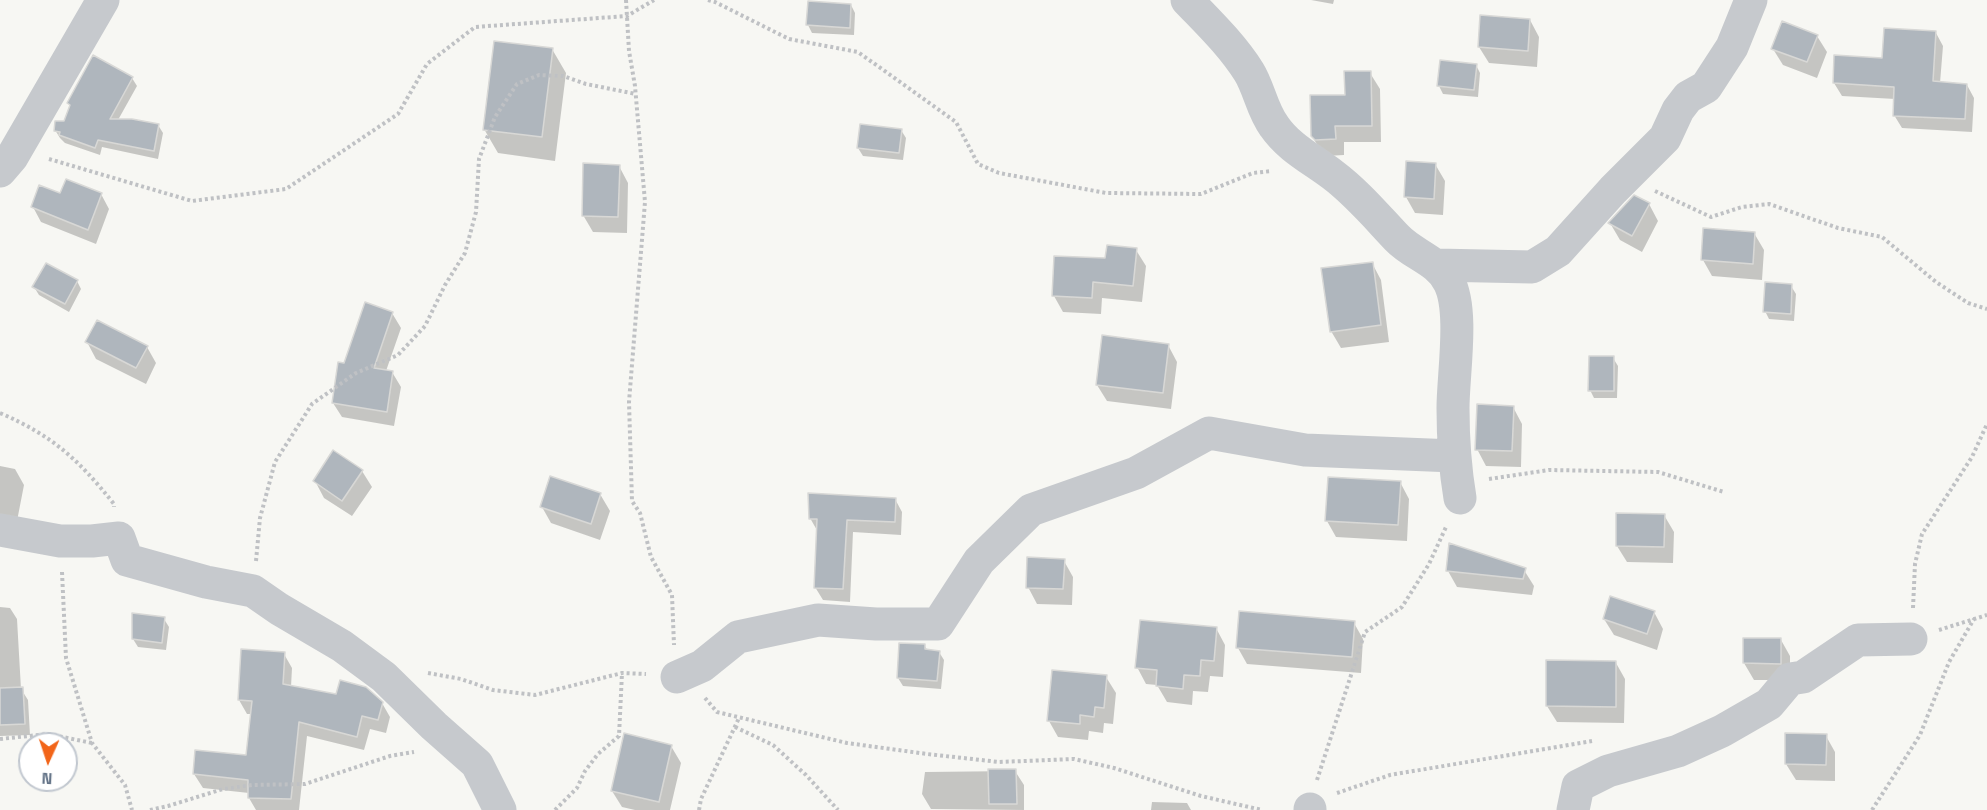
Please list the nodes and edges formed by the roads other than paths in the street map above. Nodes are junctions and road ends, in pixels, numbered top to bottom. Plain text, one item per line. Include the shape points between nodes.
1 (103, 0) edge
2 (1187, 0) edge
3 (1751, 0) edge
4 (8, 160) edge
5 (1436, 265) junction
6 (1454, 456) junction
7 (1460, 498) road end
8 (0, 530) edge
9 (1911, 639) road end
10 (677, 677) road end
11 (500, 810) edge
12 (1573, 810) edge

1 - 4 street
2 - 5 street via 1218,31 1250,73 1273,125 1298,151 1333,175 1371,210 1400,242
3 - 5 street via 1732,47 1706,87 1688,97 1665,138 1558,251 1532,267
5 - 6 street via 1449,282 1455,301
6 - 7 street
6 - 10 street via 1305,450 1209,433 1136,474 1031,510 979,561 938,624 818,620 738,638 702,666
8 - 11 street via 60,541 119,538 128,560 253,591 384,677 477,764
9 - 12 street via 1858,640 1803,677 1790,679 1769,704 1722,731 1678,752 1608,771 1578,786

